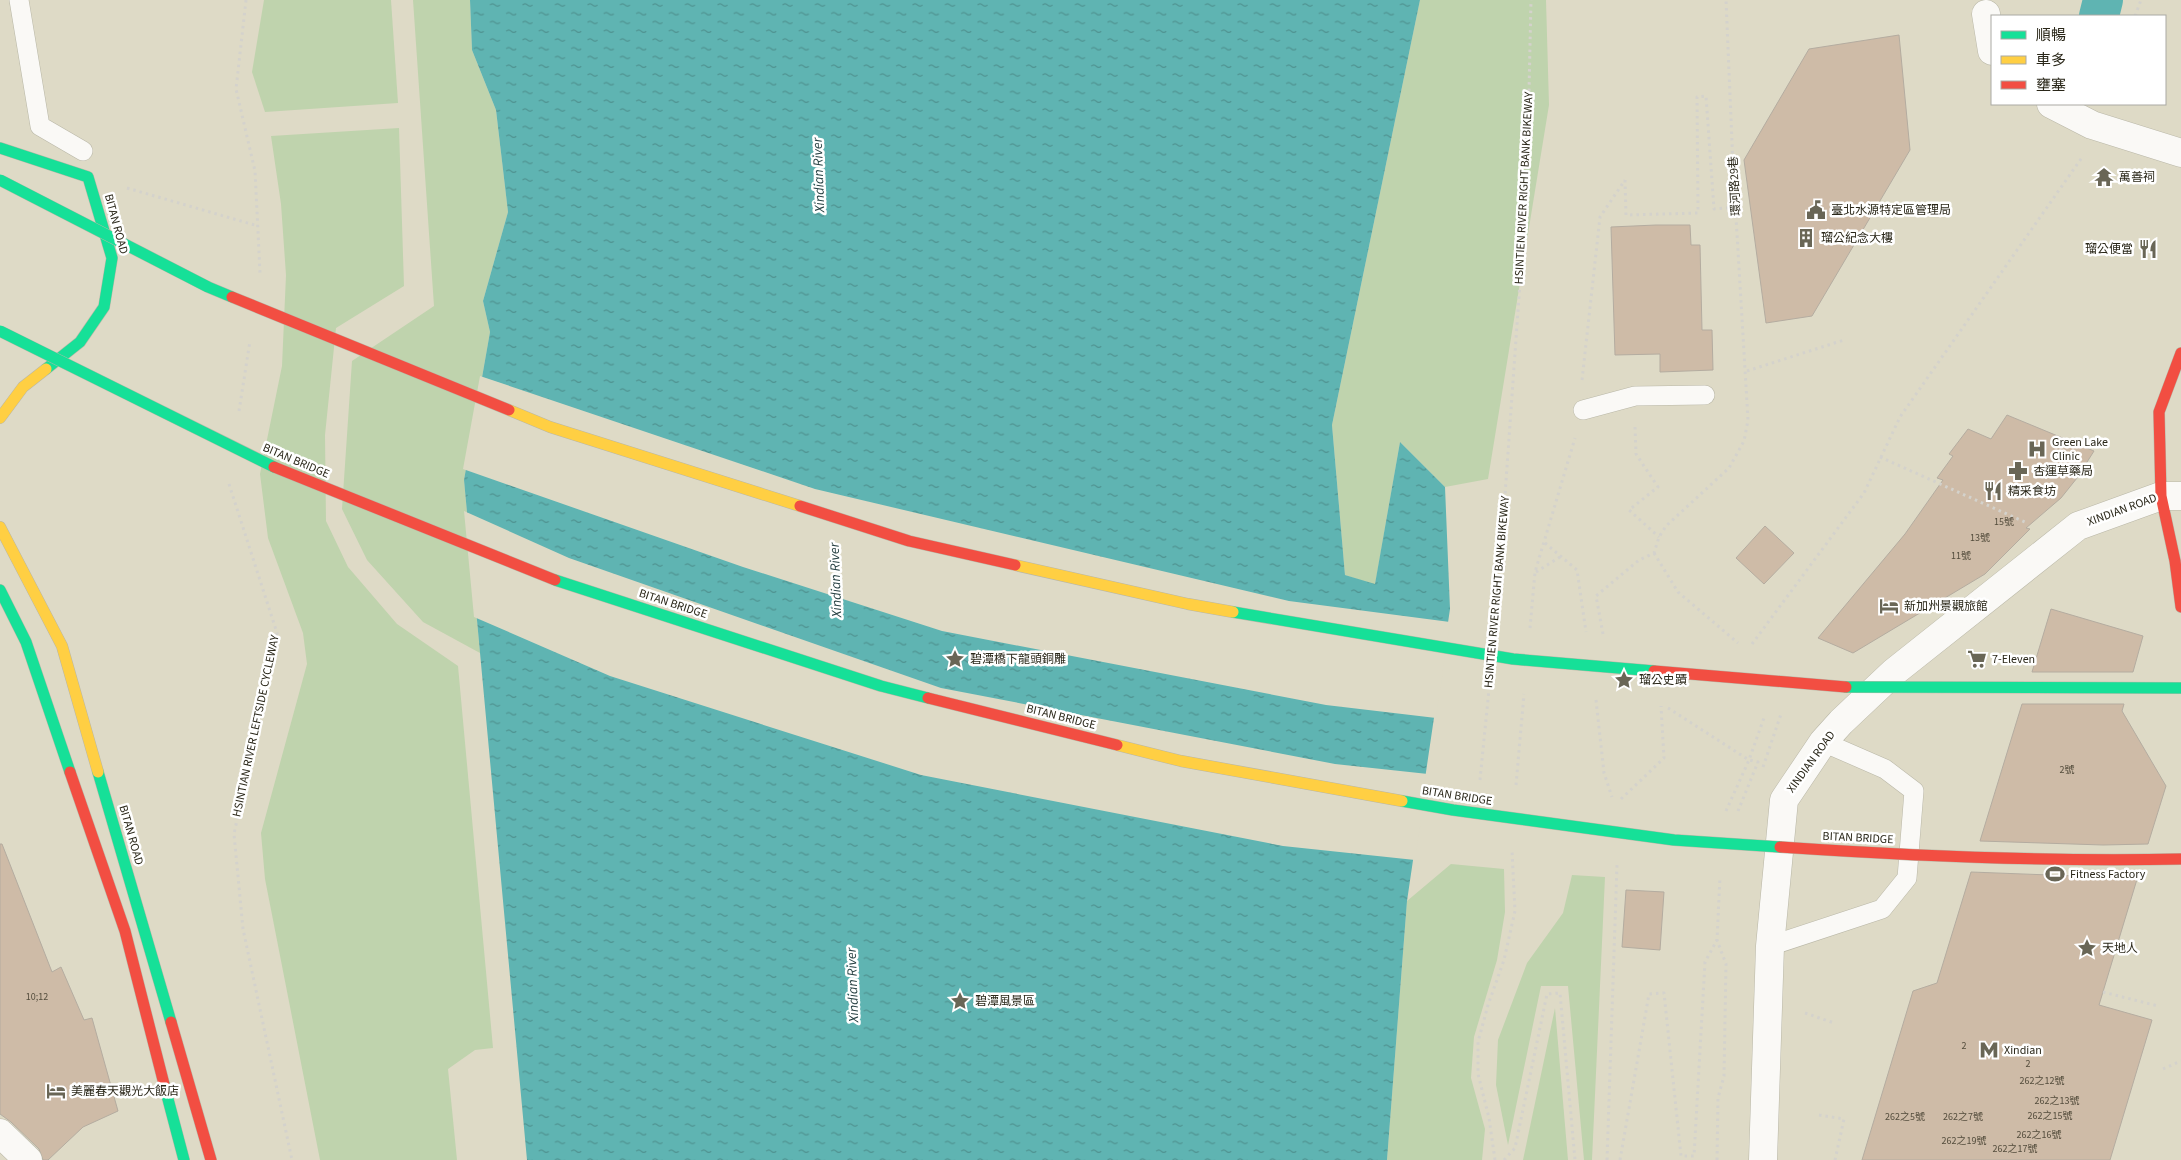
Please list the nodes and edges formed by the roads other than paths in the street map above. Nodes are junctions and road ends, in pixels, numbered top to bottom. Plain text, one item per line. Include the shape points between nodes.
1 (19, 0) edge
2 (1985, 7) edge
3 (1991, 45) edge
4 (2053, 105) edge
5 (0, 148) edge
6 (83, 151) dead end
7 (2181, 153) edge
8 (0, 180) edge
9 (0, 331) edge
10 (2181, 353) edge
11 (1705, 394) dead end
12 (1583, 410) road end
13 (0, 418) edge
14 (2171, 496) edge
15 (0, 527) edge
16 (0, 590) edge
17 (2181, 607) edge
18 (2181, 688) edge
19 (1823, 742) junction
20 (2181, 859) edge
21 (1770, 946) junction
22 (0, 1133) edge
23 (28, 1160) edge
24 (184, 1160) edge
25 (211, 1160) edge
26 (1763, 1160) edge

1 - 6 lane via 40,126
2 - 3 street
4 - 7 street via 2092,124
5 - 13 main road, BITAN ROAD via 88,176 112,258 104,307 80,342 23,387
8 - 18 main road, bridge via 208,287 550,427 909,541 1188,604 1513,659 1853,688
9 - 20 main road, BITAN BRIDGE, bridge via 278,469 540,575 881,686 1181,761 1453,810 1674,840 1870,853 2103,861
10 - 14 main road via 2159,412
11 - 12 lane via 1634,396
14 - 17 main road
14 - 19 street, XINDIAN ROAD via 2078,526 1894,672
15 - 25 main road, BITAN ROAD via 62,646
16 - 24 main road via 26,642 125,931
19 - 21 street, XINDIAN ROAD via 1784,800
19 - 21 lane via 1885,769 1914,791 1907,878 1882,909
21 - 26 street, XINDIAN ROAD
22 - 23 street

